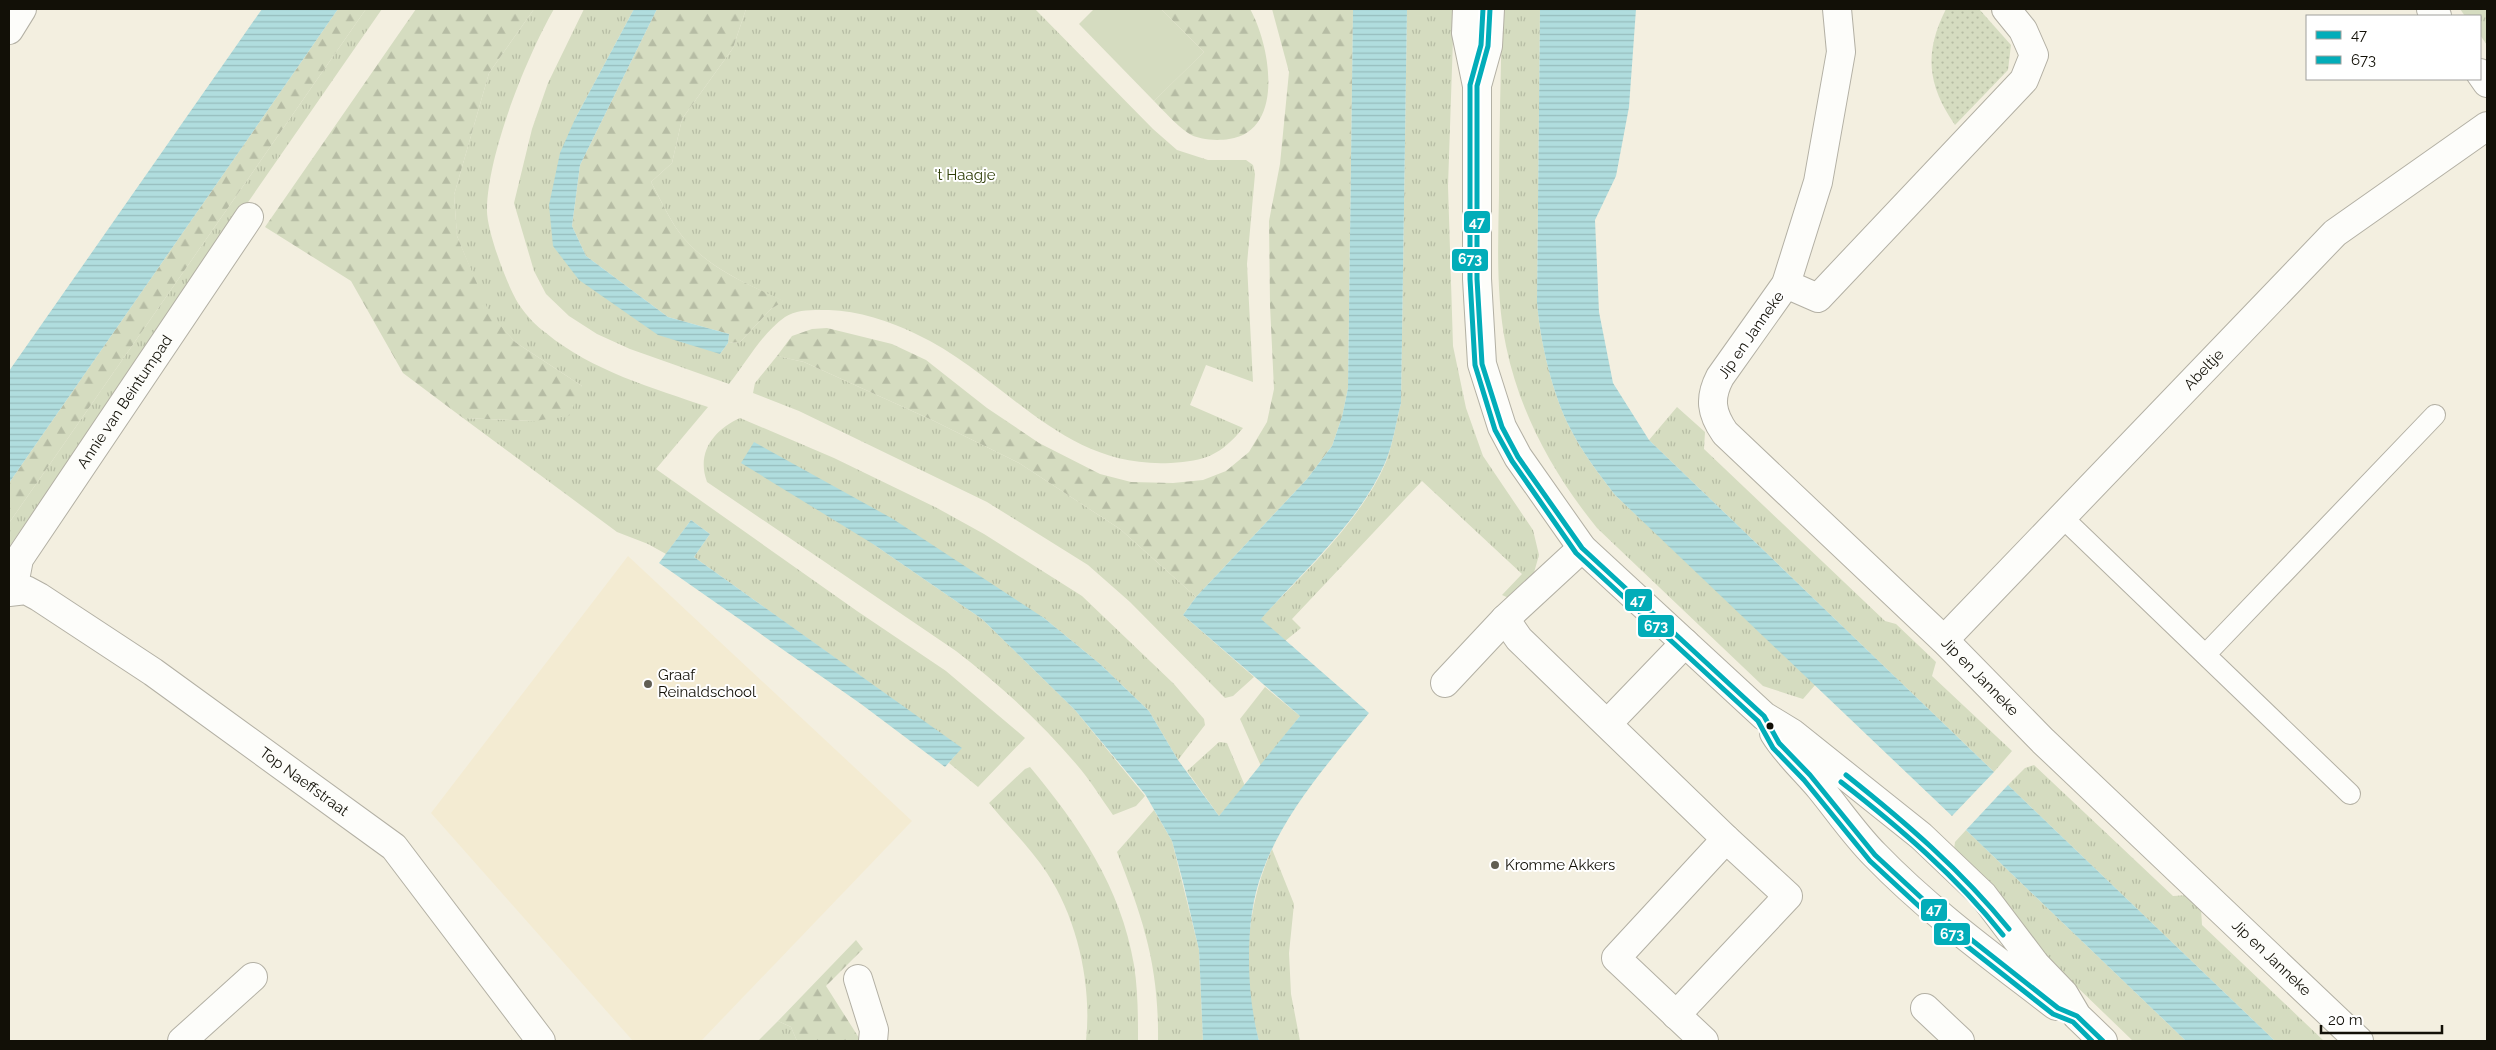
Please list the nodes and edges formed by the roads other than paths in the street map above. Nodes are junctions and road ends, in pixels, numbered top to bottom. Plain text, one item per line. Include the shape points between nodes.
1 (22, 9) edge
2 (1467, 9) edge
3 (1490, 9) edge
4 (1837, 9) edge
5 (2006, 9) edge
6 (9, 30) edge
7 (1477, 86) junction
8 (2487, 126) edge
9 (248, 217) dead end
10 (1786, 284) junction
11 (2435, 415) dead end
12 (2063, 518) junction
13 (1582, 548) junction
14 (11, 591) edge
15 (1505, 619) junction
16 (1944, 640) junction
17 (1686, 643) junction
18 (2206, 654) junction
19 (1445, 683) dead end
20 (1764, 716) junction
21 (1608, 724) junction
22 (2350, 794) dead end
23 (1726, 839) junction
24 (253, 977) dead end
25 (858, 979) dead end
26 (1925, 1008) dead end
27 (1676, 1015) junction
28 (2076, 1016) junction
29 (182, 1041) edge
30 (541, 1041) edge
31 (873, 1041) edge
32 (1704, 1041) edge
33 (1960, 1041) edge
34 (2103, 1041) edge
35 (2359, 1041) edge

1 - 6 street
2 - 7 street via 1466,33
3 - 7 street via 1488,46
4 - 10 street, Jip en Janneke via 1841,52 1818,182
5 - 10 street, Jip en Janneke via 2023,30 2034,55 2024,80 1818,298
7 - 13 street via 1477,279 1482,364 1502,428 1518,457
8 - 12 street, Abeltje via 2335,233
9 - 14 street, Annie van Beintumpad via 19,559
10 - 16 street, Jip en Janneke via 1713,391 1717,422
11 - 18 lane
12 - 16 street, Abeltje
12 - 18 lane
13 - 15 street
13 - 17 street
14 - 30 street, Top Naeffstraat via 26,590 39,597 145,667 394,847
15 - 19 street
15 - 21 street via 1519,639
16 - 35 street, Jip en Janneke via 2044,741
17 - 20 street
17 - 21 street
18 - 22 lane
20 - 28 street via 1792,733 1926,841 1983,895 2036,965 2064,994
20 - 28 street via 1780,743 1875,854 1905,884 2058,1008
21 - 23 street
23 - 27 street via 1616,958
23 - 27 street via 1788,896
24 - 29 street
25 - 31 street via 874,1030
26 - 33 street
27 - 32 street
28 - 34 street

